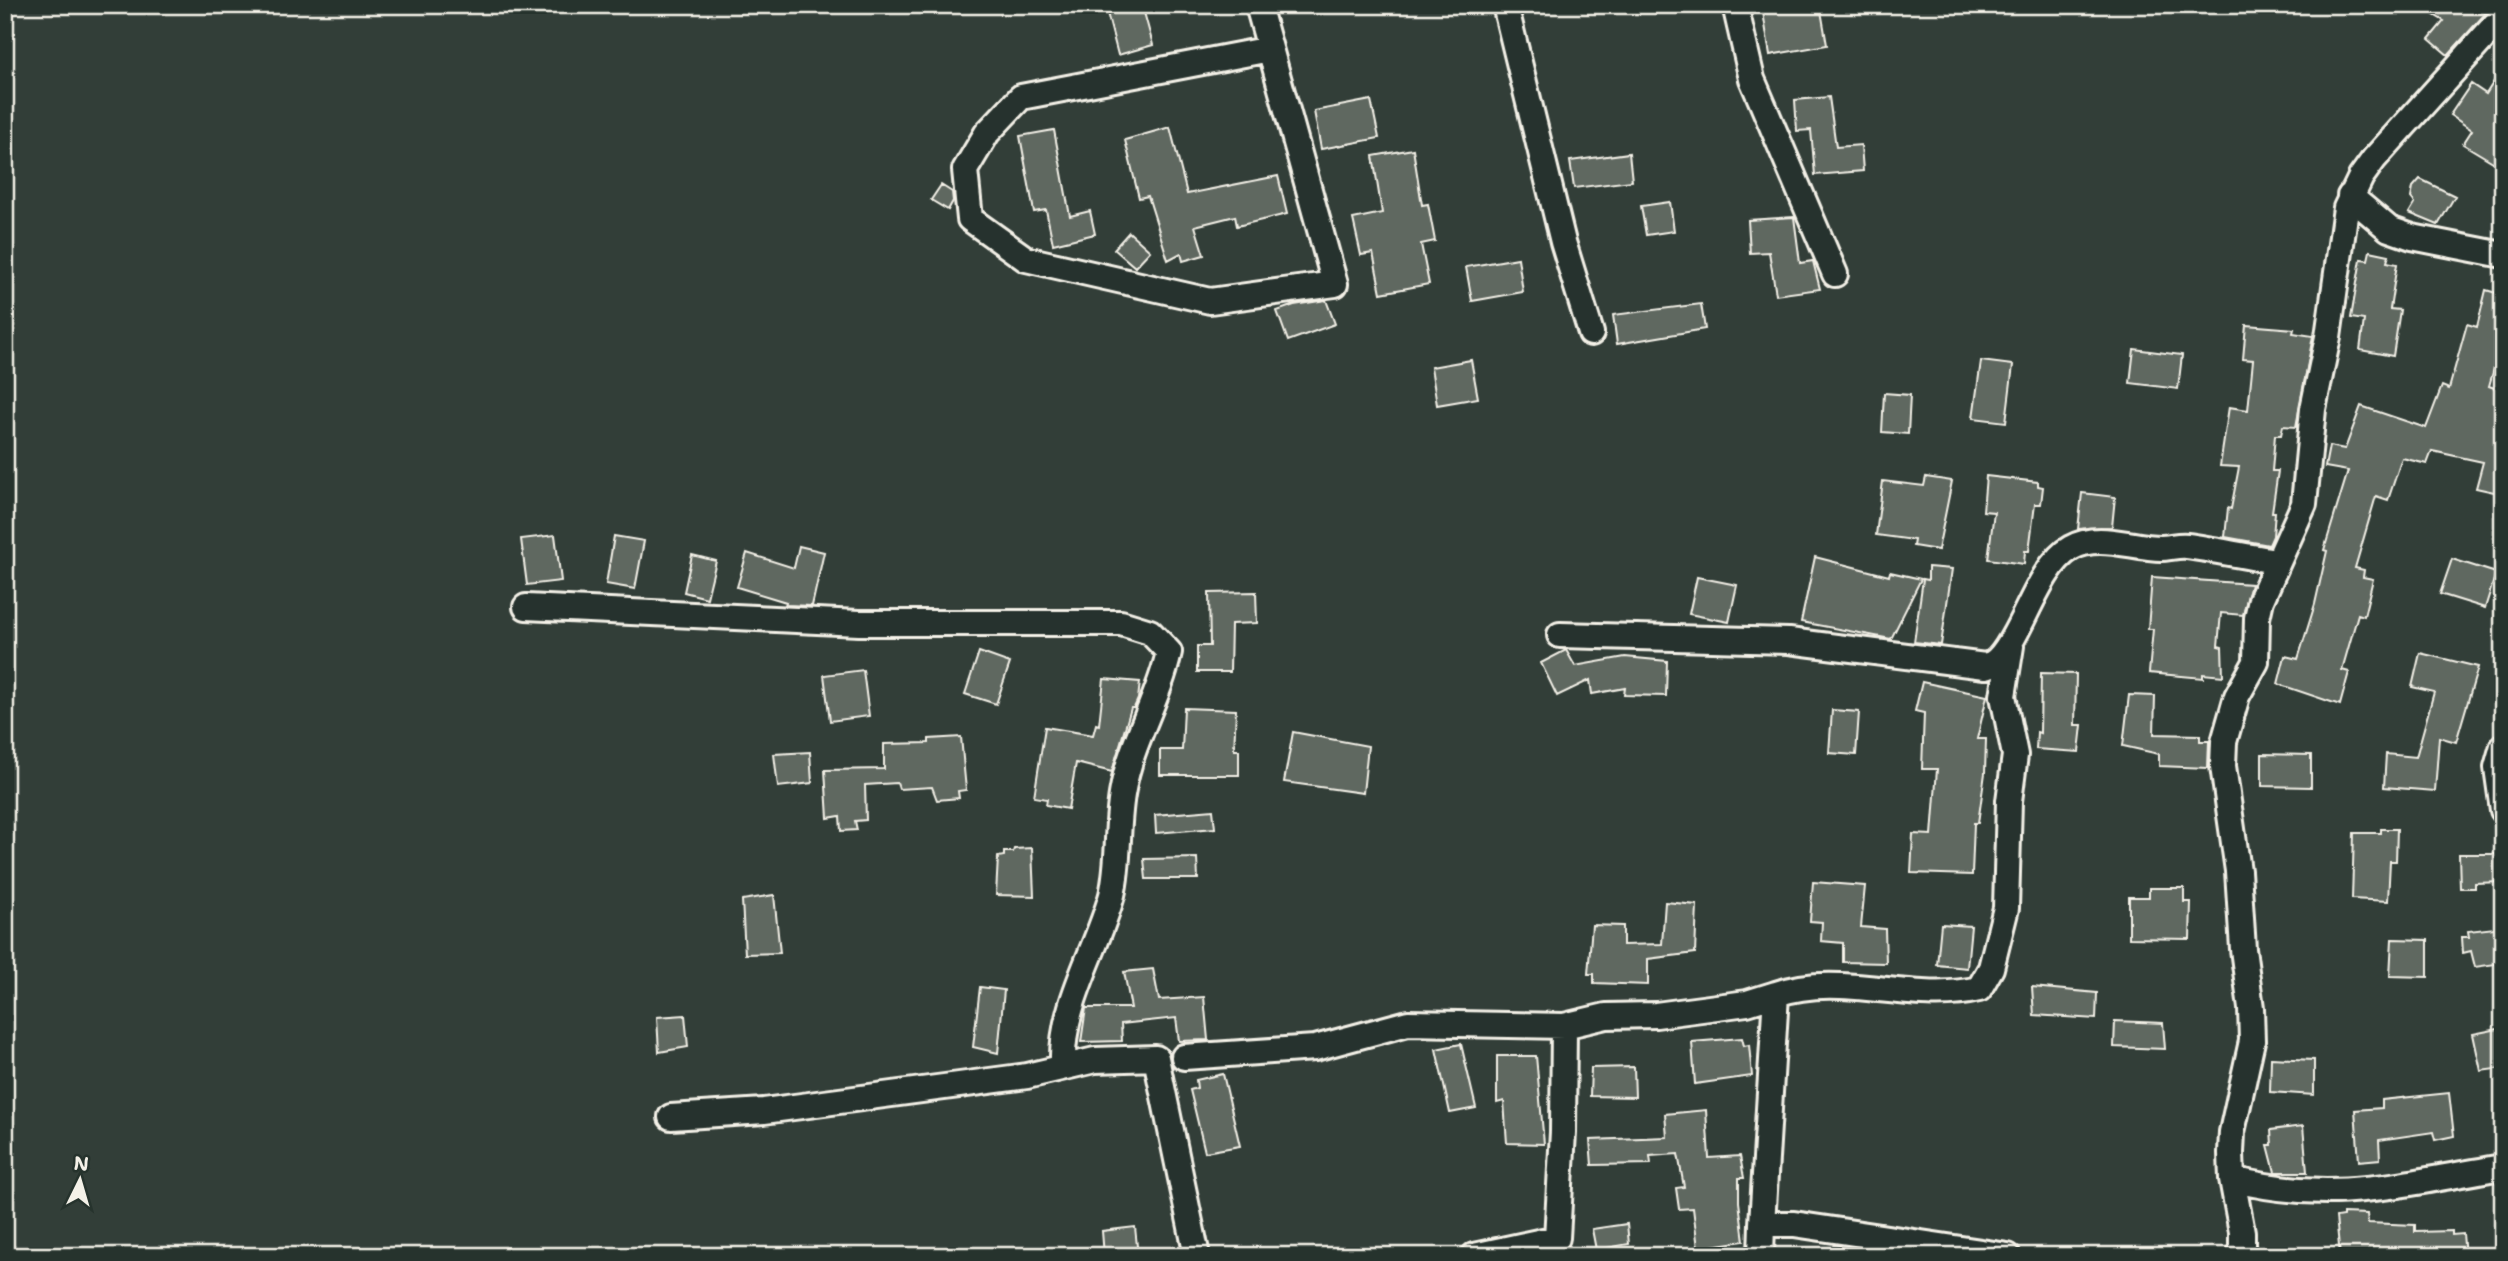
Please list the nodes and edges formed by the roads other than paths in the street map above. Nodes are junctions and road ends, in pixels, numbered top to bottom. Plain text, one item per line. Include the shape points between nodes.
1 (1258, 5) edge
2 (1505, 5) edge
3 (1735, 5) edge
4 (2503, 16) edge
5 (1270, 49) junction
6 (2350, 196) junction
7 (2503, 255) edge
8 (1835, 274) dead end
9 (1591, 333) dead end
10 (2277, 561) junction
11 (526, 607) dead end
12 (1560, 635) dead end
13 (2013, 638) junction
14 (2503, 746) edge
15 (2503, 810) edge
16 (1776, 995) junction
17 (1564, 1026) junction
18 (1184, 1057) dead end
19 (1063, 1067) junction
20 (671, 1116) dead end
21 (2503, 1167) edge
22 (2232, 1179) junction
23 (1762, 1224) junction
24 (2241, 1255) edge
25 (1197, 1256) edge
26 (1474, 1256) edge
27 (1761, 1256) edge
28 (2008, 1256) edge

1 - 5 street
2 - 9 street via 1563,242
3 - 8 street via 1752,79
4 - 6 street via 2374,159
5 - 5 street via 1021,97 987,133 965,170 970,219 1026,259 1210,301 1335,284
6 - 7 street via 2389,229
6 - 10 street via 2312,409 2304,503
10 - 13 street via 2185,546 2083,544 2058,558 2041,580
10 - 22 street via 2256,618 2256,662 2237,696 2224,742 2252,1041 2232,1132
11 - 19 street via 859,623 1121,623 1150,632 1169,652 1123,786 1112,892 1072,1000 1062,1042
12 - 13 street via 1789,641 1985,666 2000,660
13 - 16 street via 2003,696 2015,755 2006,908 1991,968 1979,989 1955,995 1829,986 1794,988
14 - 15 street via 2497,768
16 - 17 street via 1747,1003 1606,1016
16 - 23 street
17 - 18 street via 1408,1023 1315,1048
17 - 26 street via 1558,1238
19 - 20 street via 959,1086 764,1111
19 - 25 street via 1095,1060 1156,1059
21 - 22 street via 2373,1190 2274,1190
22 - 24 street via 2242,1232
23 - 27 street
23 - 28 street via 1794,1224

